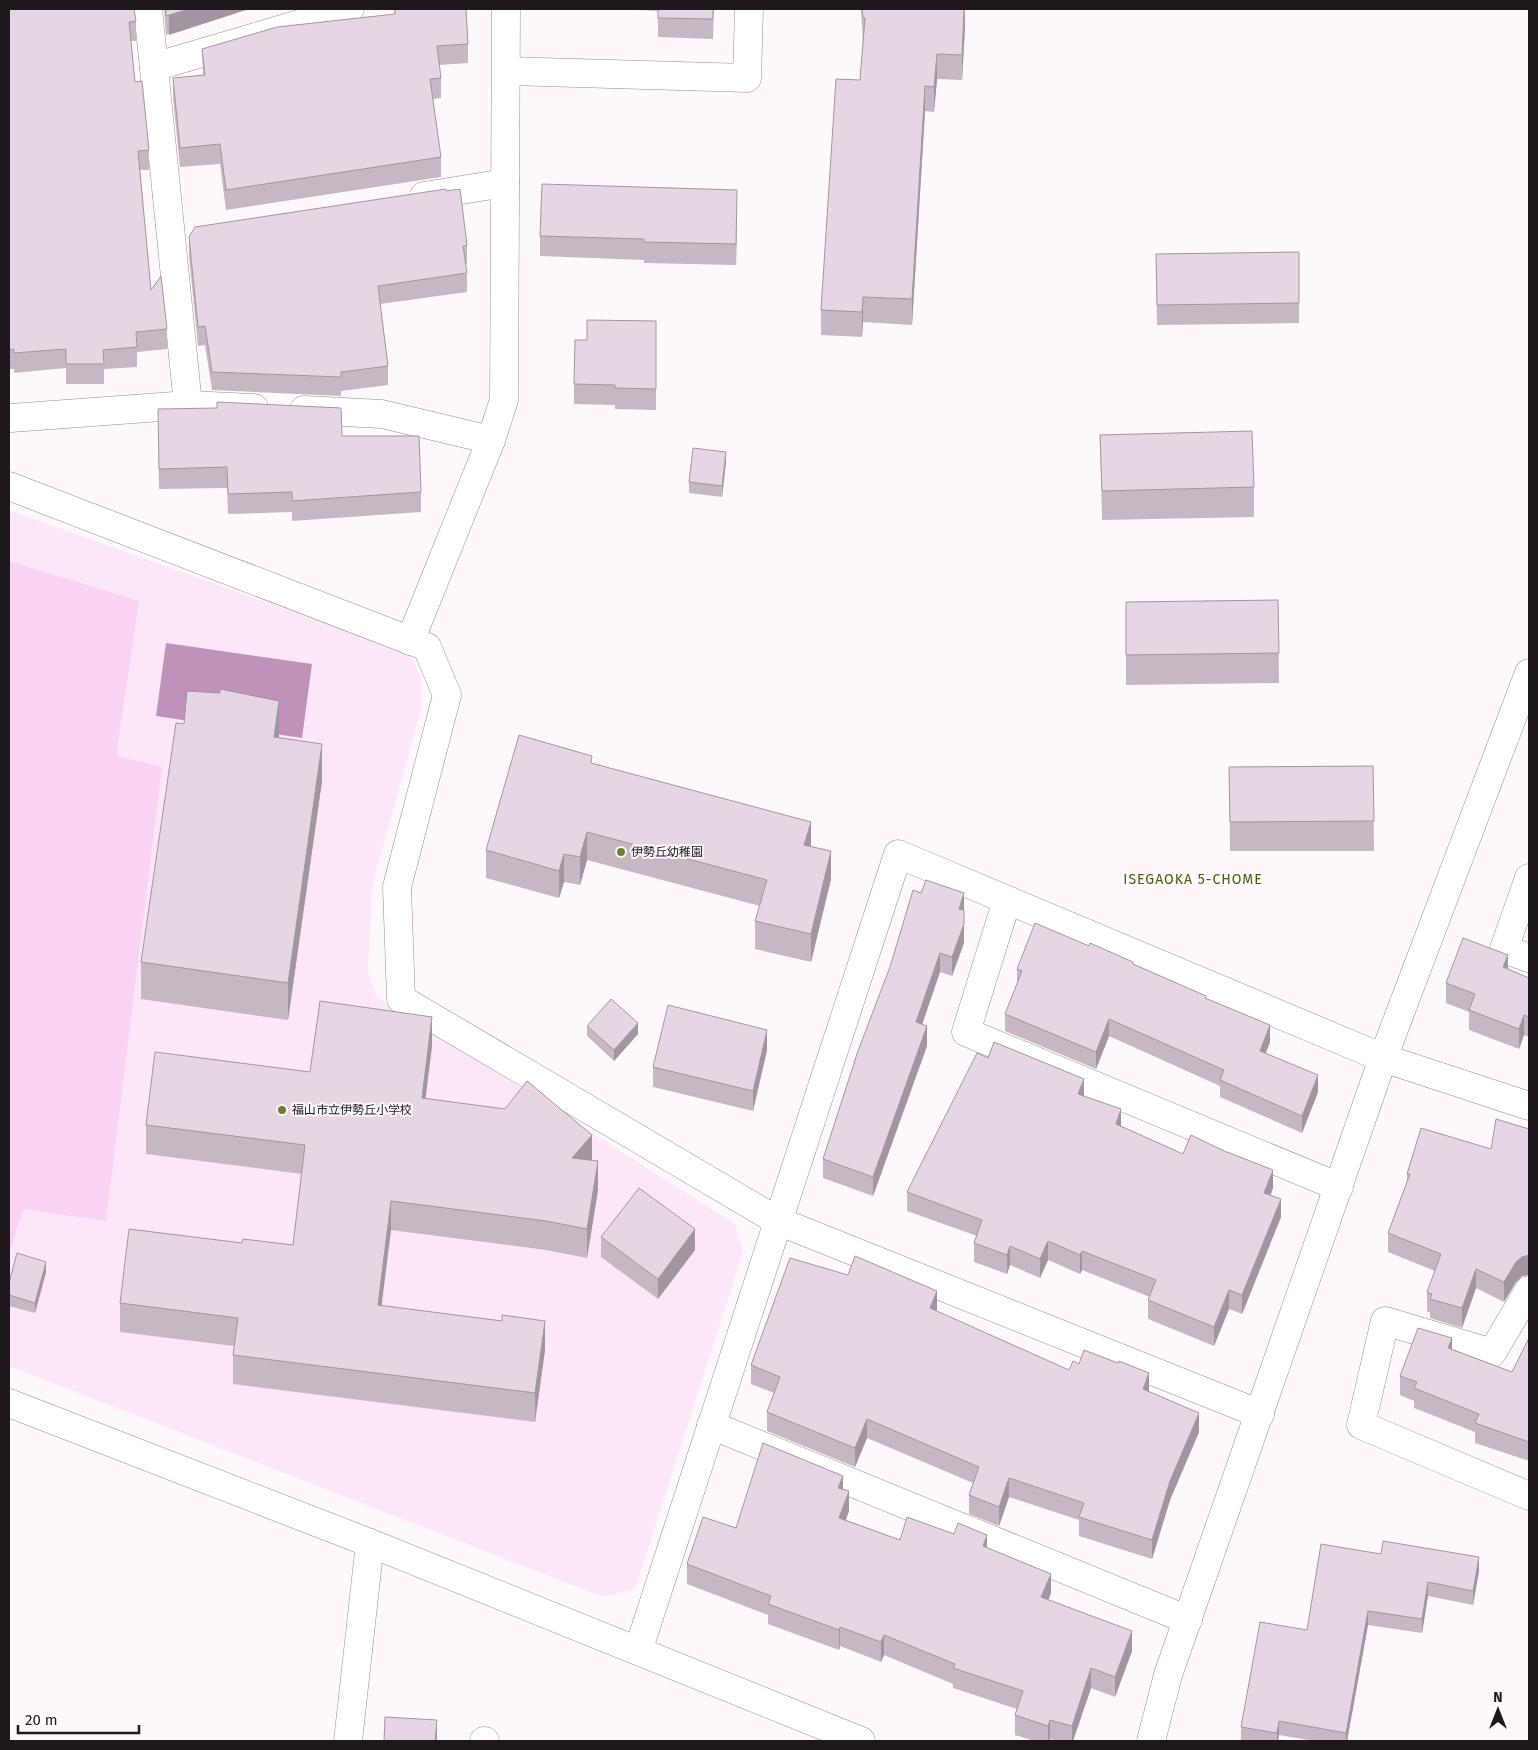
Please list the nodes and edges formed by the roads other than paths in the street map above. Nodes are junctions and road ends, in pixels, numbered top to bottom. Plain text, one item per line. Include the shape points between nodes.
1 (148, 9) edge
2 (350, 9) edge
3 (506, 9) edge
4 (750, 9) edge
5 (154, 67) junction
6 (506, 71) junction
7 (505, 183) junction
8 (397, 200) edge
9 (200, 230) edge
10 (170, 234) junction
11 (188, 405) junction
12 (10, 411) edge
13 (491, 440) junction
14 (9, 486) edge
15 (410, 641) junction
16 (1529, 673) edge
17 (1529, 878) edge
18 (1007, 900) junction
19 (1529, 958) edge
20 (1383, 1058) junction
21 (1529, 1106) edge
22 (1339, 1187) junction
23 (778, 1221) junction
24 (1529, 1290) edge
25 (9, 1404) edge
26 (1260, 1414) junction
27 (711, 1425) junction
28 (1529, 1496) edge
29 (370, 1543) junction
30 (1188, 1620) junction
31 (638, 1651) junction
32 (348, 1741) edge
33 (861, 1741) edge
34 (1151, 1741) edge

1 - 5 street
2 - 5 street
3 - 6 street
4 - 6 street via 747,78
5 - 10 street
6 - 7 street
7 - 8 street
7 - 13 street via 504,400
9 - 10 street
10 - 11 street
11 - 12 street
11 - 13 street via 382,414
13 - 15 street
14 - 15 street
15 - 23 street via 426,648 447,694 397,887 402,999
16 - 20 street
17 - 19 street via 1504,949
18 - 20 street
18 - 22 street via 966,1032
18 - 23 street via 898,854
20 - 21 street
20 - 22 street
22 - 26 street
23 - 26 street
23 - 27 street
24 - 28 street via 1492,1353 1384,1321 1361,1425
25 - 29 street
26 - 30 street
27 - 30 street
27 - 31 street
29 - 31 street
29 - 32 street
30 - 34 street via 1168,1675
31 - 33 street

